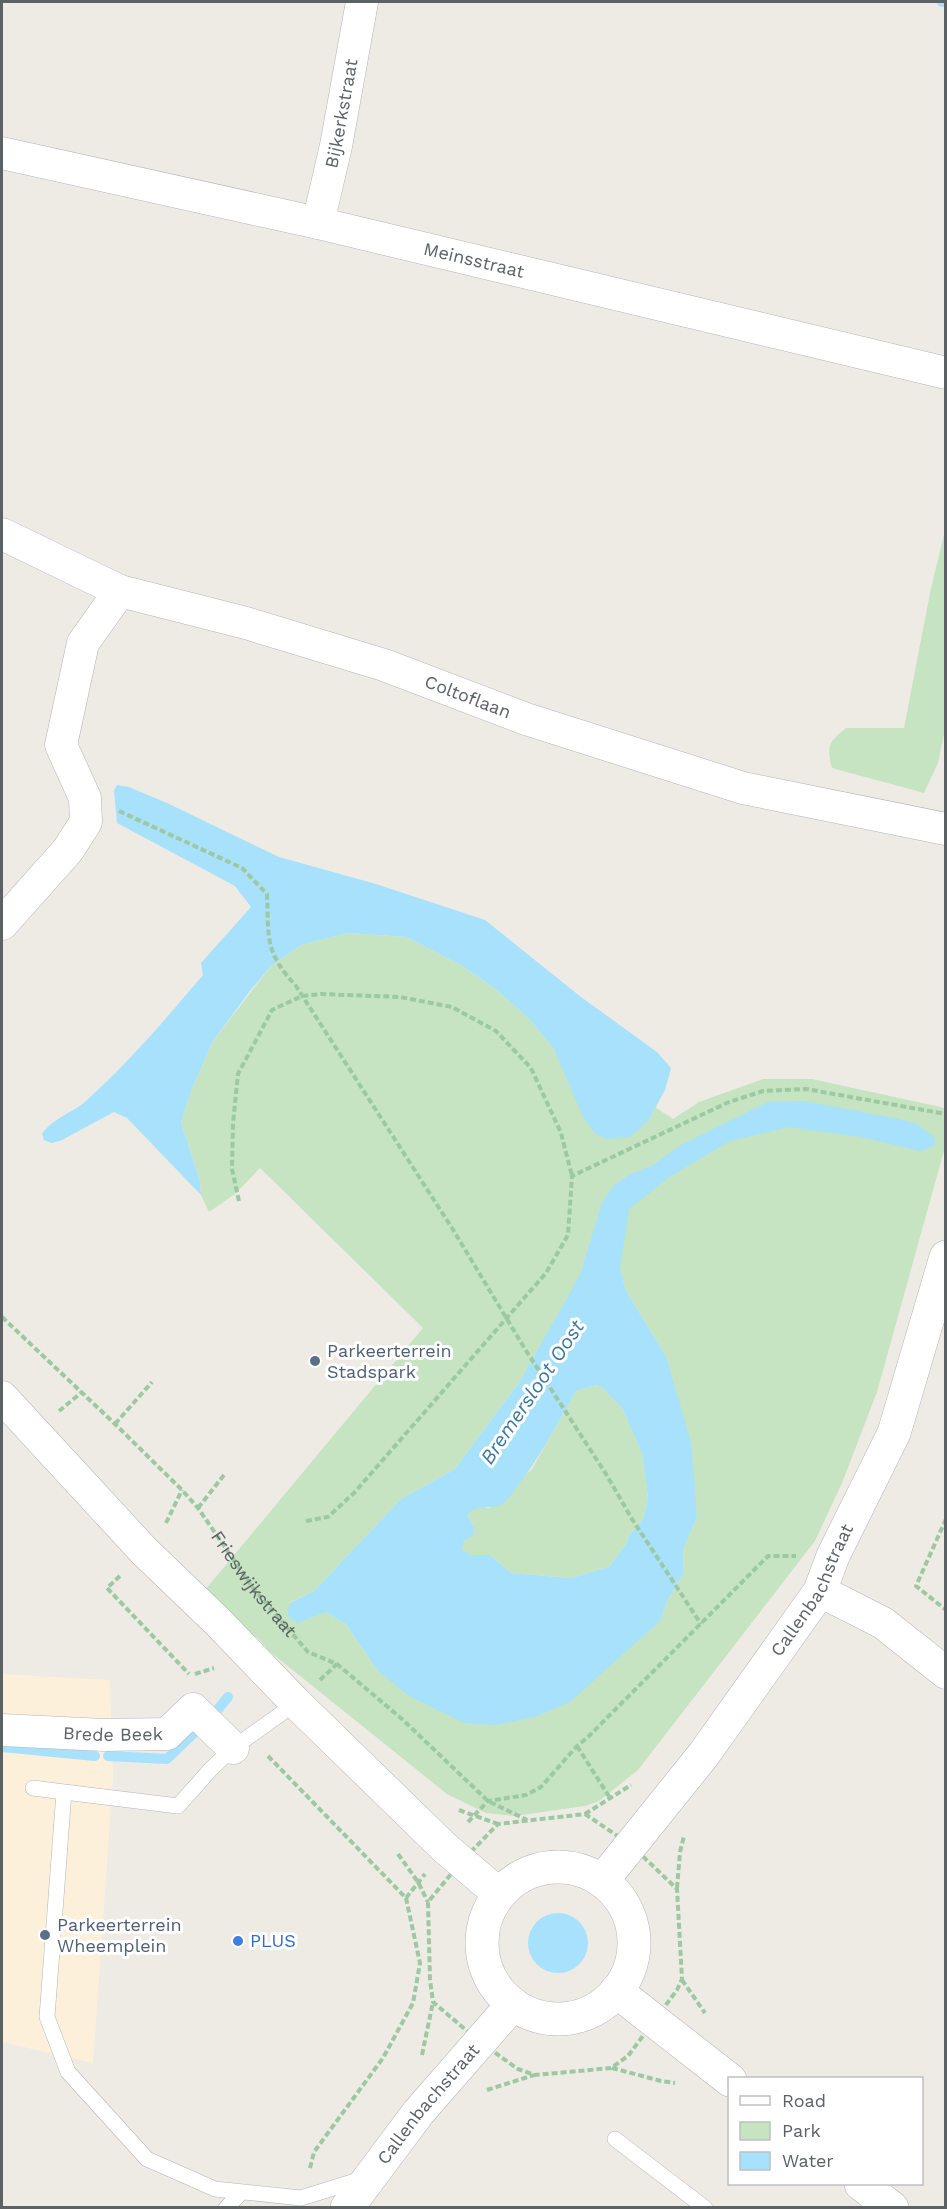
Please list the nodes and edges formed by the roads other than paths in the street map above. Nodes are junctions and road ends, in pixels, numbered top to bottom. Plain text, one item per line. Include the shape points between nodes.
1 (362, 2) edge
2 (2, 153) edge
3 (318, 223) junction
4 (945, 373) edge
5 (2, 534) edge
6 (120, 591) junction
7 (945, 829) edge
8 (2, 924) edge
9 (945, 1257) edge
10 (2, 1397) edge
11 (820, 1591) junction
12 (945, 1673) edge
13 (296, 1703) junction
14 (2, 1730) edge
15 (233, 1748) junction
16 (33, 1788) dead end
17 (64, 1792) junction
18 (602, 1881) junction
19 (499, 1894) junction
20 (616, 1991) junction
21 (513, 2004) junction
22 (728, 2079) edge
23 (615, 2139) dead end
24 (371, 2176) junction
25 (862, 2185) edge
26 (242, 2192) junction
27 (226, 2208) edge
28 (347, 2208) edge
29 (705, 2208) edge
30 (892, 2208) edge

1 - 3 street, Bijkerkstraat
2 - 3 street, Meinsstraat
3 - 4 street, Meinsstraat
5 - 6 street, Coltoflaan
6 - 7 street, Coltoflaan via 246,623 384,665 526,719 743,788
6 - 8 street via 83,644 61,745 85,798 86,822 68,850
9 - 11 street, Callenbachstraat via 894,1433 833,1556
10 - 13 street via 144,1551
11 - 12 street via 883,1623
11 - 18 street, Callenbachstraat via 704,1754
13 - 15 lane
13 - 19 street via 445,1848
14 - 15 street, Brede Beek via 167,1734 193,1709
15 - 17 lane via 178,1806
16 - 17 lane
17 - 26 lane via 47,2017 68,2072 147,2158 215,2189
18 - 19 street via 573,1868 540,1869
18 - 20 street via 621,1901 632,1926 633,1954
19 - 21 street via 483,1926 484,1960 490,1977
20 - 21 street via 594,2010 567,2018 538,2017
20 - 22 street
21 - 24 street, Callenbachstraat via 418,2113
23 - 29 lane
24 - 26 lane via 301,2198
24 - 28 street, Callenbachstraat
25 - 30 street
26 - 27 lane

